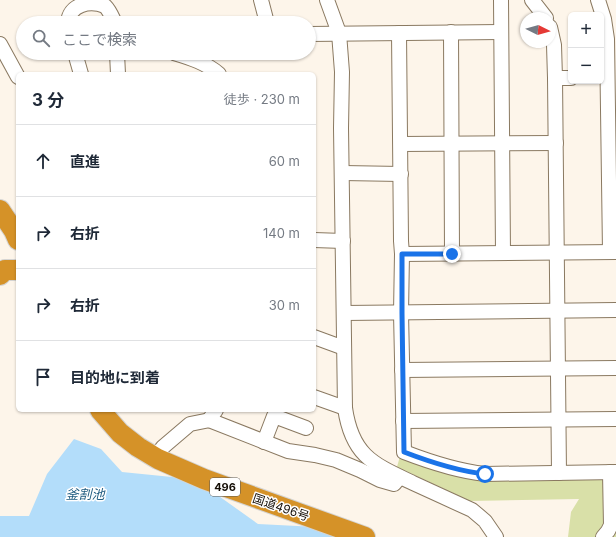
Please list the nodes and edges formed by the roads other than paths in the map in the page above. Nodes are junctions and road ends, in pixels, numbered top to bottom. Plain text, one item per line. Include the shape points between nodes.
1 (261, 0) edge
2 (327, 0) edge
3 (501, 0) edge
4 (532, 0) edge
5 (598, 0) edge
6 (541, 12) edge
7 (71, 16) edge
8 (112, 16) edge
9 (265, 16) edge
10 (451, 32) junction
11 (501, 32) junction
12 (339, 33) junction
13 (399, 33) junction
14 (316, 34) edge
15 (0, 44) edge
16 (554, 48) edge
17 (77, 60) edge
18 (117, 60) edge
19 (196, 60) edge
20 (80, 72) edge
21 (118, 72) edge
22 (216, 72) edge
23 (16, 73) edge
24 (608, 77) edge
25 (555, 78) junction
26 (568, 78) edge
27 (502, 143) junction
28 (556, 143) junction
29 (401, 144) junction
30 (451, 144) junction
31 (343, 173) junction
32 (401, 174) junction
33 (0, 210) edge
34 (16, 236) edge
35 (316, 240) edge
36 (343, 240) junction
37 (613, 252) edge
38 (503, 253) junction
39 (557, 253) junction
40 (402, 254) junction
41 (452, 254) junction
42 (16, 270) edge
43 (0, 275) edge
44 (557, 310) junction
45 (616, 310) edge
46 (344, 312) junction
47 (402, 313) junction
48 (316, 338) edge
49 (344, 348) junction
50 (558, 368) junction
51 (616, 368) edge
52 (402, 370) junction
53 (316, 398) edge
54 (345, 408) junction
55 (102, 412) edge
56 (213, 415) edge
57 (558, 419) junction
58 (616, 419) edge
59 (403, 421) junction
60 (306, 428) dead end
61 (264, 442) junction
62 (155, 457) junction
63 (613, 472) edge
64 (558, 473) junction
65 (400, 477) junction
66 (365, 537) edge
67 (496, 537) edge
68 (603, 537) edge

1 - 9 street
2 - 12 street
3 - 11 street
4 - 6 street
5 - 24 street via 605,26
7 - 8 street via 74,7 80,2 90,1 99,2
10 - 11 street
10 - 13 street
10 - 30 street
11 - 27 street
12 - 13 street
12 - 14 street
12 - 31 street
13 - 29 street
15 - 23 street
16 - 25 street
17 - 20 street
18 - 21 street
19 - 22 street
24 - 37 street
25 - 26 street
25 - 28 street
27 - 28 street
27 - 30 street
27 - 38 street
28 - 39 street
29 - 30 street
29 - 32 street
30 - 41 street
31 - 32 street
31 - 36 street
32 - 40 street
33 - 34 highway
35 - 36 street
36 - 46 street
37 - 39 street
38 - 39 street
38 - 41 street
39 - 44 street
40 - 41 street
40 - 47 street
42 - 43 highway via 5,270
44 - 45 street
44 - 47 street
44 - 50 street
46 - 47 street
46 - 49 street
47 - 52 street
48 - 49 street
49 - 54 street
50 - 51 street
50 - 52 street
50 - 57 street
52 - 59 street
53 - 54 street
54 - 65 street via 350,433 363,452 377,466
55 - 62 highway, 国道496号 / 496 via 120,433
56 - 61 street
56 - 62 street via 190,424
57 - 58 street
57 - 59 street
57 - 64 street
59 - 64 street via 404,452 430,462 471,473
60 - 61 street via 274,416
61 - 65 street via 288,451 336,460 394,484
62 - 66 highway, 国道496号 / 496 via 204,480
63 - 64 street
63 - 68 street via 610,524 608,532
65 - 67 street via 472,510

